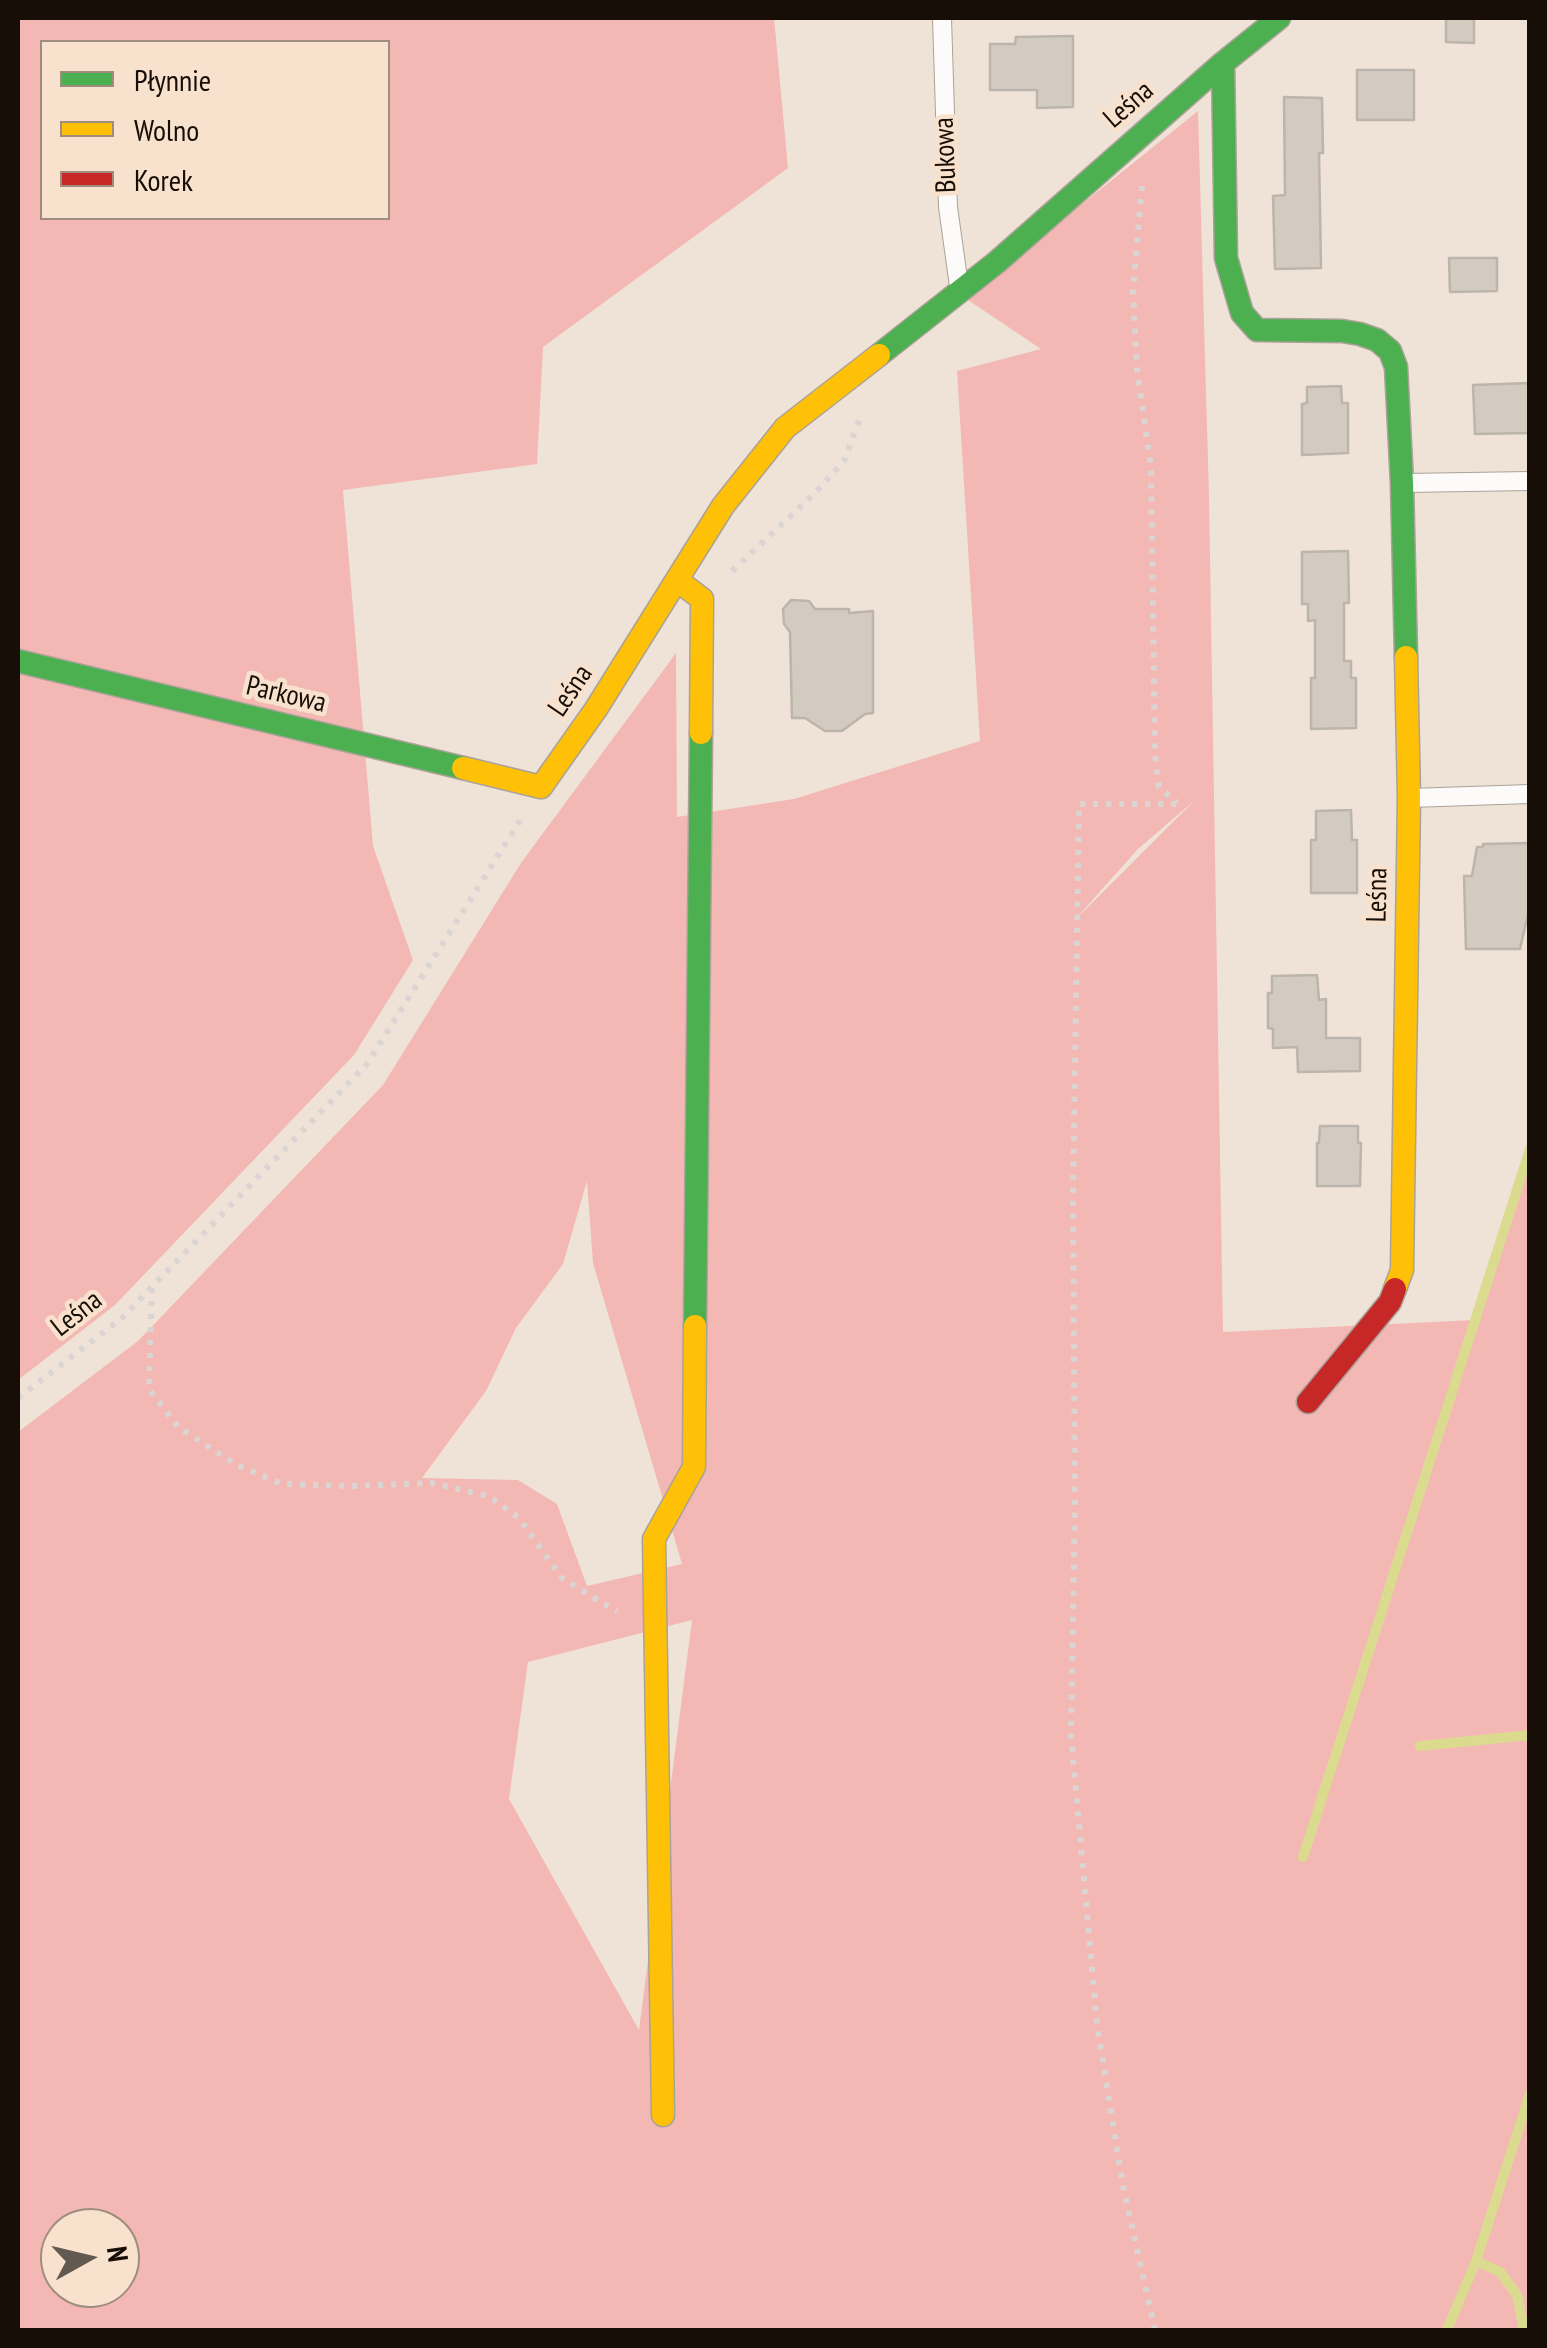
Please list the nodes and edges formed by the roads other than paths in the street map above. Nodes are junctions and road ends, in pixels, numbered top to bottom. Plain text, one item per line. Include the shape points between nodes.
1 (942, 18) edge
2 (1279, 18) edge
3 (1223, 63) junction
4 (960, 291) junction
5 (1530, 480) edge
6 (1402, 483) junction
7 (676, 580) junction
8 (18, 662) edge
9 (541, 787) joint
10 (1530, 794) edge
11 (1409, 798) junction
12 (1308, 1402) dead end
13 (663, 2115) dead end

1 - 4 lane, Bukowa via 948,207
2 - 3 street, Leśna
3 - 4 street, Leśna
3 - 6 street, Leśna via 1226,258 1242,313 1257,330 1342,330 1390,351
4 - 7 street, Leśna via 785,428 722,506
5 - 6 lane
6 - 11 street, Leśna
7 - 9 street, Leśna
7 - 13 street via 702,599 694,1467 654,1539
8 - 9 street, Parkowa
10 - 11 lane
11 - 12 street, Leśna via 1402,1270 1390,1302

